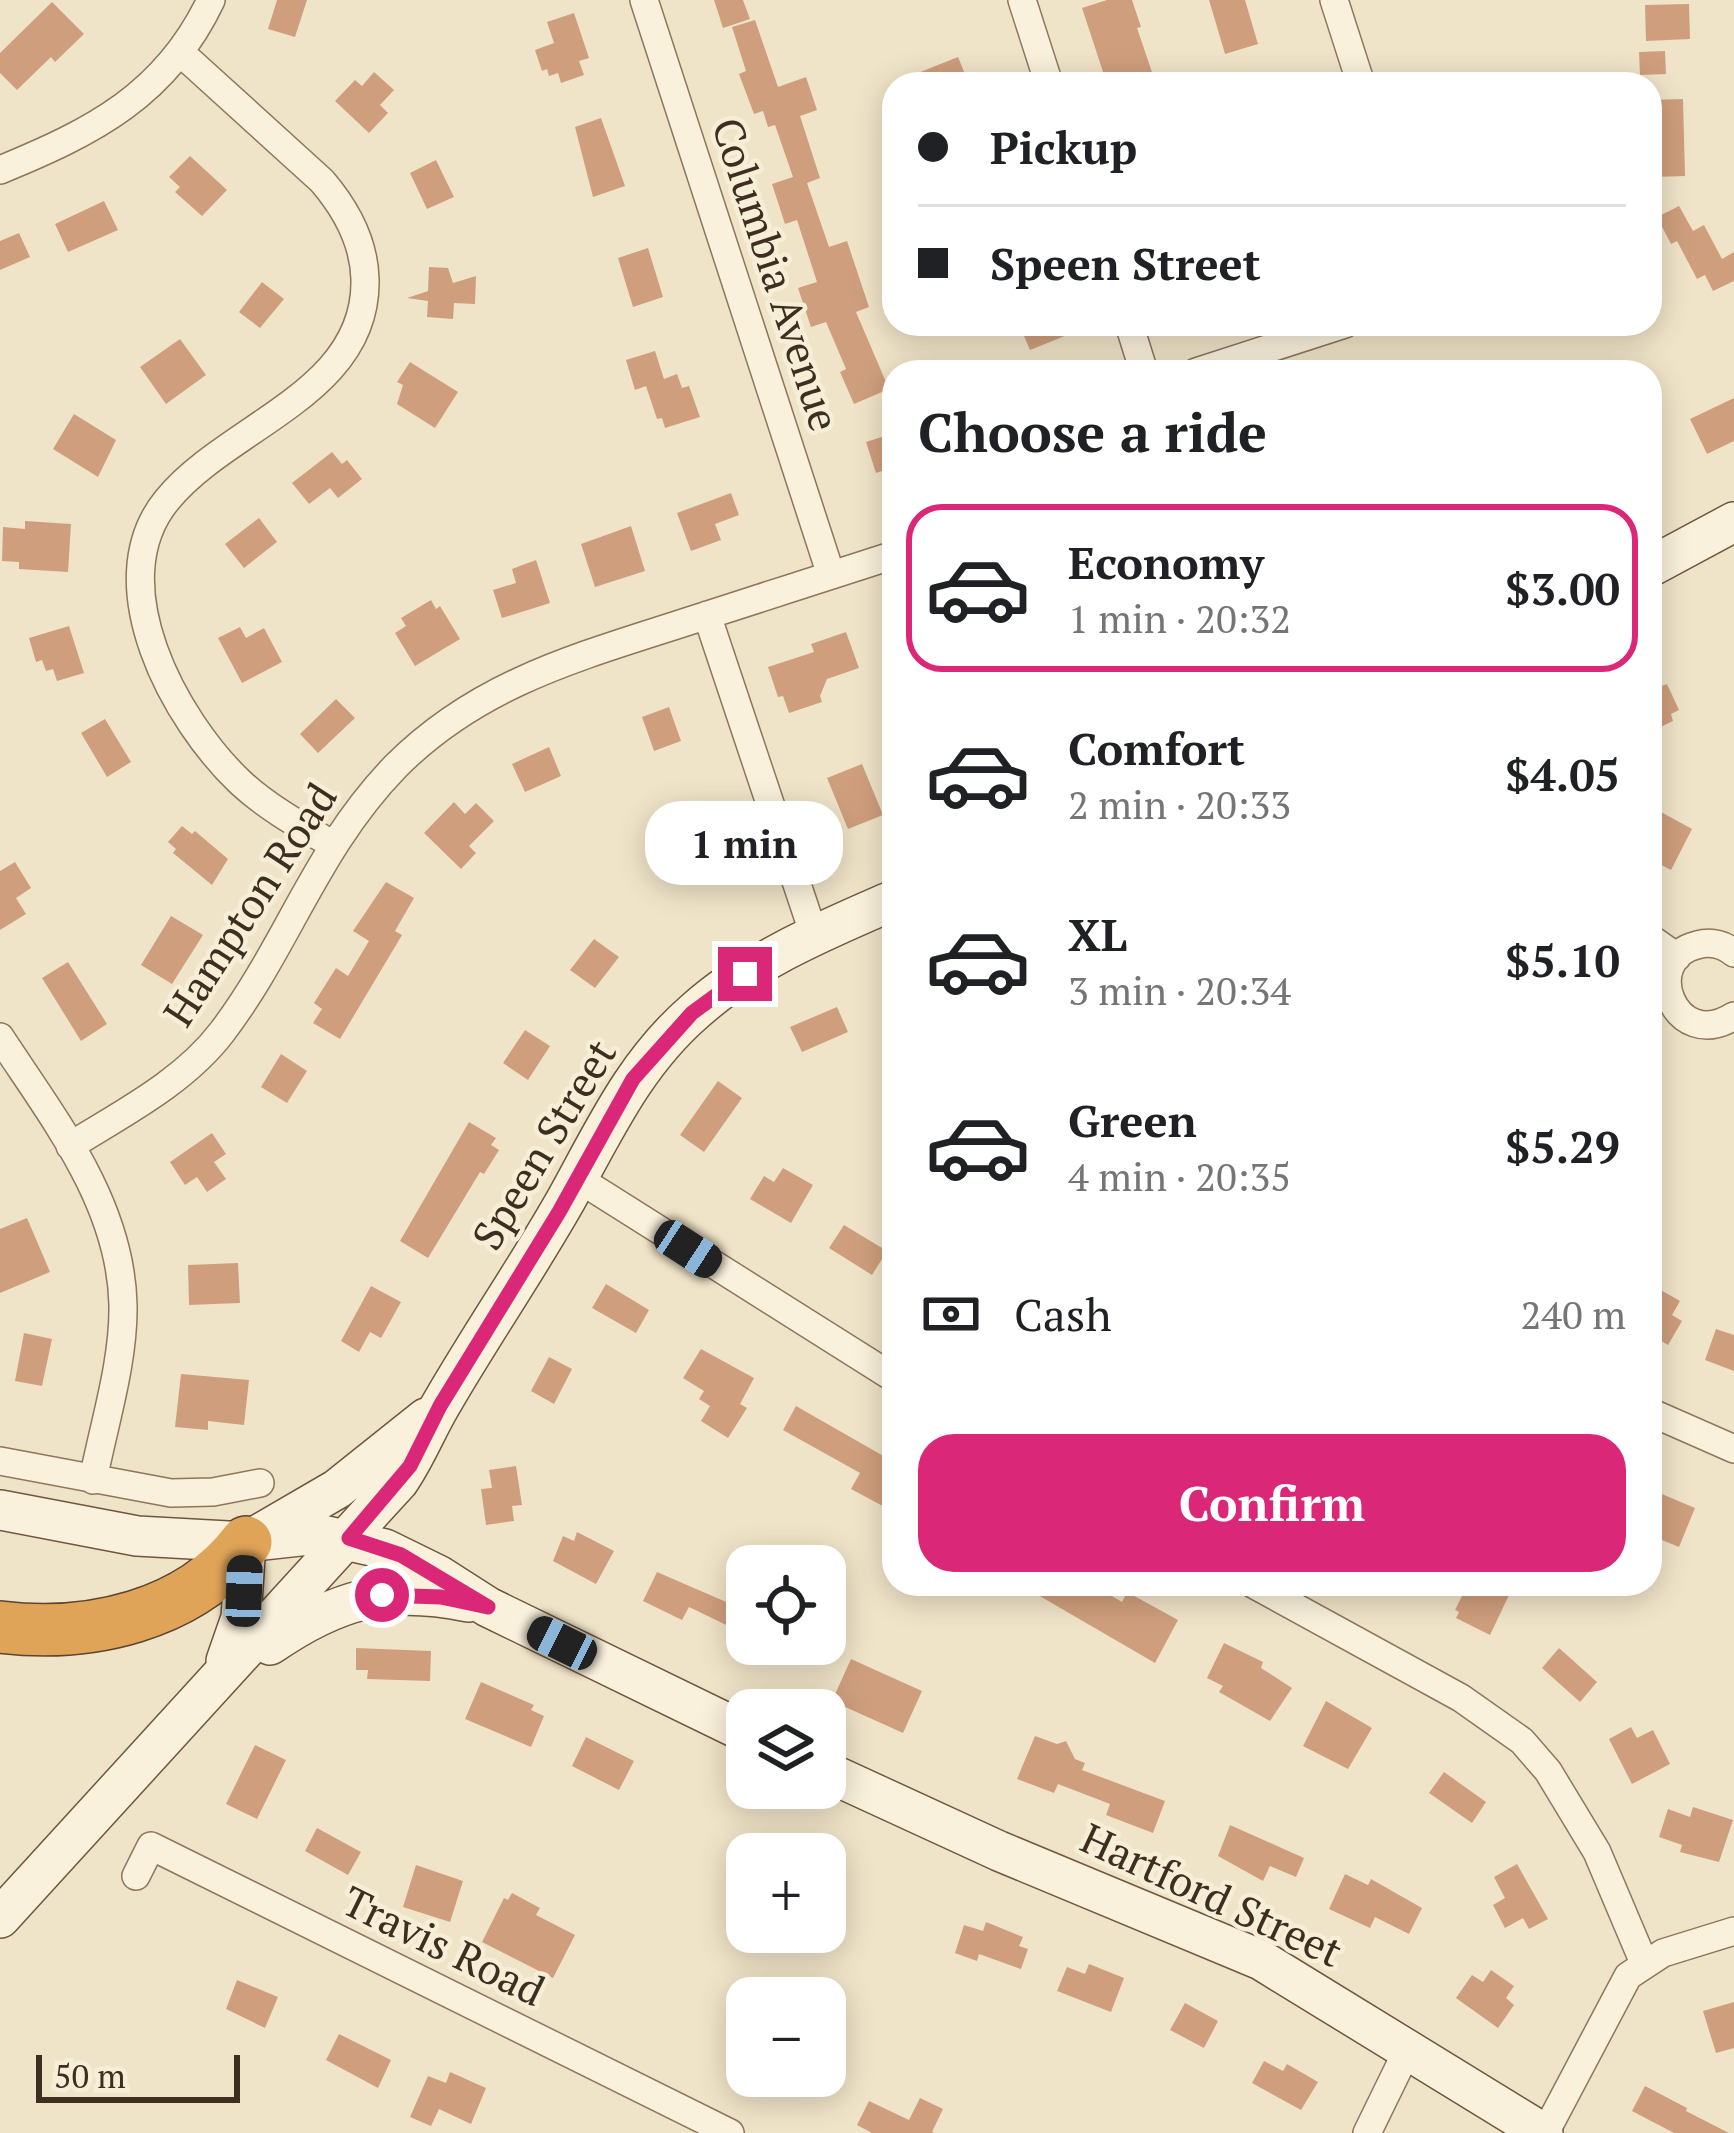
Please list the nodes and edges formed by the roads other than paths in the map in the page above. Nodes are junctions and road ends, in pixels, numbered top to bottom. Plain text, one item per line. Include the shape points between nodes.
1 (211, 0) edge
2 (644, 0) edge
3 (1022, 0) edge
4 (1334, 0) edge
5 (181, 53) junction
6 (1045, 72) edge
7 (1357, 72) edge
8 (0, 170) edge
9 (1308, 336) edge
10 (1233, 360) edge
11 (1734, 522) edge
12 (882, 559) edge
13 (1662, 561) edge
14 (831, 575) junction
15 (707, 616) junction
16 (332, 844) junction
17 (882, 905) edge
18 (814, 935) junction
19 (1662, 946) edge
20 (1734, 953) edge
21 (1677, 957) junction
22 (1734, 1016) edge
23 (0, 1037) edge
24 (70, 1146) junction
25 (577, 1178) junction
26 (882, 1370) edge
27 (440, 1406) junction
28 (1662, 1417) edge
29 (1734, 1449) edge
30 (0, 1461) edge
31 (94, 1480) junction
32 (260, 1483) dead end
33 (0, 1510) edge
34 (349, 1538) junction
35 (246, 1542) junction
36 (1275, 1596) edge
37 (488, 1607) junction
38 (0, 1627) edge
39 (212, 1687) junction
40 (726, 1723) edge
41 (846, 1781) edge
42 (136, 1876) dead end
43 (0, 1918) edge
44 (1734, 1931) edge
45 (1644, 1963) junction
46 (1408, 2049) junction
47 (730, 2133) edge
48 (1366, 2133) edge
49 (1545, 2133) edge

1 - 5 street
2 - 14 street, Columbia Avenue
3 - 6 street
4 - 7 street
5 - 8 street via 102,123
5 - 16 street via 341,204 364,264 365,295 360,322 332,368 164,504 142,554 144,611 162,671 219,759 268,804
9 - 10 street
11 - 13 street
12 - 14 street, Hampton Road
14 - 15 street, Hampton Road
15 - 16 street, Hampton Road via 576,658 473,703 396,767
15 - 18 street
16 - 24 street, Hampton Road via 222,1033 175,1078
17 - 18 street, Speen Street
18 - 25 street, Speen Street via 732,982 668,1036 621,1096
19 - 21 street
20 - 21 street via 1702,943
21 - 22 street via 1667,982 1674,1009 1698,1024
23 - 24 street
24 - 31 street via 103,1211 123,1303
25 - 26 street
25 - 27 street, Speen Street
27 - 34 street, Speen Street via 399,1481
27 - 35 street, Speen Street via 337,1490
28 - 29 street
30 - 31 street
31 - 32 street via 184,1494
33 - 35 street via 137,1536
34 - 35 street via 299,1533
34 - 37 street via 401,1555
34 - 39 street, Speen Street
35 - 38 highway via 202,1586 135,1616 79,1628
35 - 39 street via 238,1631
36 - 45 street via 1462,1698 1522,1741 1597,1852
37 - 39 street via 425,1595 342,1604
37 - 40 street
39 - 43 street, Speen Street
41 - 46 street, Hartford Street via 1261,1960
42 - 47 street, Travis Road via 151,1846
44 - 45 street
45 - 49 street via 1619,1989
46 - 48 street
46 - 49 street, Hartford Street

